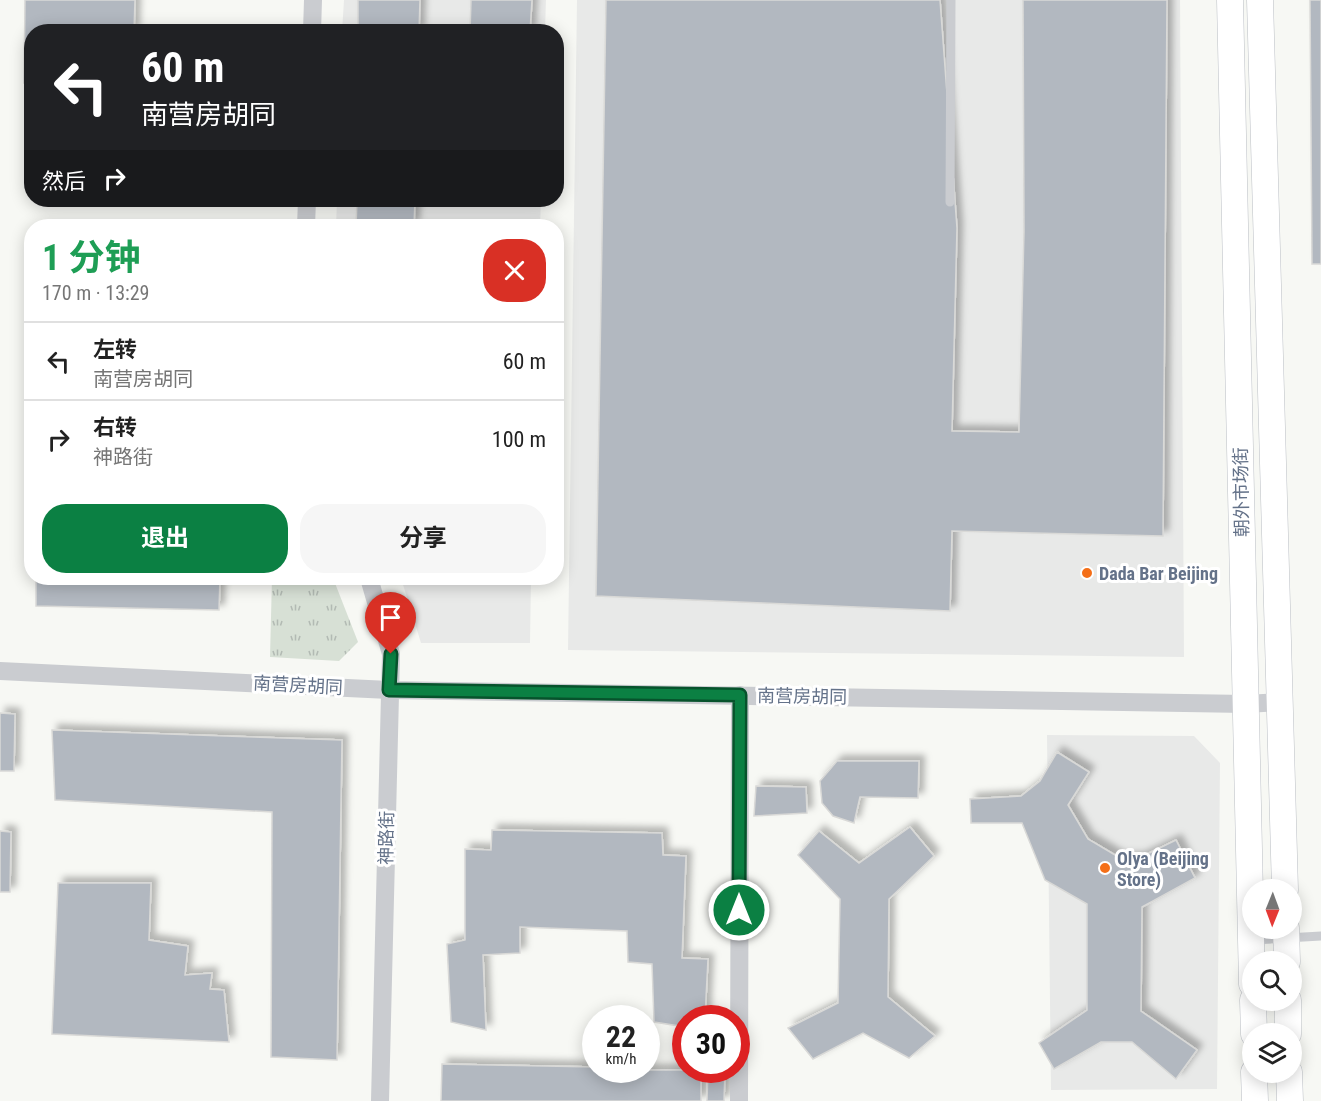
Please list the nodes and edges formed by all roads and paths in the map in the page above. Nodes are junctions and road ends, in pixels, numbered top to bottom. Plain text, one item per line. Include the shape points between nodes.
1 (313, 0) edge
2 (951, 0) edge
3 (1230, 0) edge
4 (1260, 0) edge
5 (312, 24) edge
6 (950, 202) dead end
7 (371, 585) edge
8 (0, 671) edge
9 (389, 690) junction
10 (740, 695) junction
11 (1280, 702) junction
12 (1246, 704) junction
13 (1285, 879) edge
14 (1321, 936) edge
15 (1251, 940) junction
16 (1286, 943) edge
17 (1251, 951) edge
18 (1254, 1083) edge
19 (1289, 1083) edge
20 (380, 1101) edge
21 (739, 1101) edge
22 (1255, 1101) edge
23 (1290, 1101) edge

1 - 5 street
2 - 6 lane
3 - 12 main road, 朝外市场街
4 - 11 main road, 朝外市场街
7 - 9 street, 神路街 via 391,654
8 - 9 street, 南营房胡同
9 - 10 street, 南营房胡同
9 - 20 street, 神路街
10 - 12 street, 南营房胡同
10 - 21 street
11 - 12 street, 南营房胡同
11 - 13 main road, 朝外市场街
12 - 15 main road, 朝外市场街
14 - 16 lane
15 - 16 lane
15 - 17 main road, 朝外市场街
18 - 22 main road
19 - 23 main road

